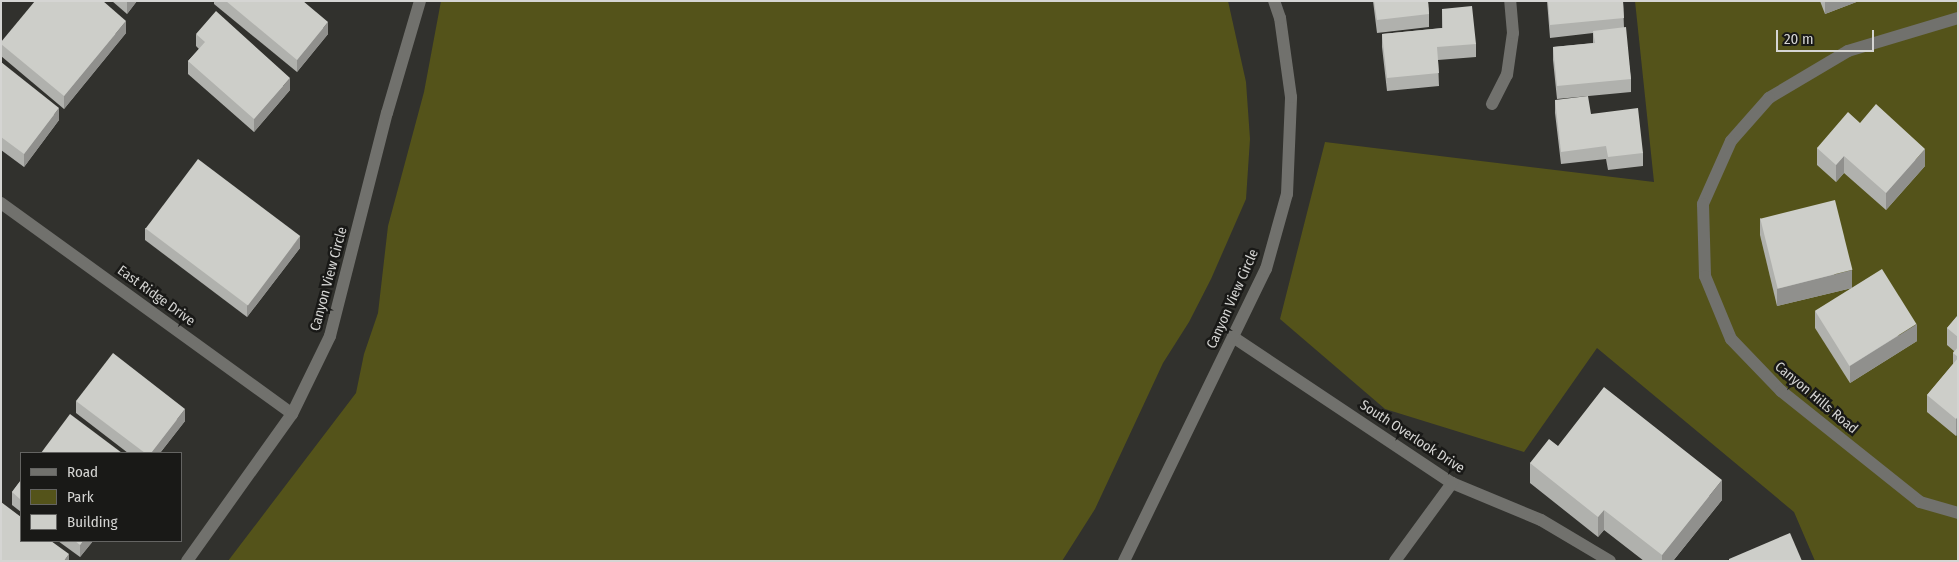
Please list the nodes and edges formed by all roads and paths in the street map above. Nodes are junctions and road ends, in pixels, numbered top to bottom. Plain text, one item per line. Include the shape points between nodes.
1 (420, 1) edge
2 (1274, 1) edge
3 (1510, 1) edge
4 (1958, 18) edge
5 (1492, 104) dead end
6 (1, 203) edge
7 (1233, 336) junction
8 (292, 414) junction
9 (1452, 483) junction
10 (1958, 513) edge
11 (187, 561) edge
12 (1124, 561) edge
13 (1395, 561) edge
14 (1610, 561) edge

1 - 8 street, Canyon View Circle via 387,113 330,336
2 - 7 street, Canyon View Circle via 1280,18 1291,98 1287,194 1266,269
3 - 5 street via 1513,33 1508,75
4 - 10 street, Canyon Hills Road via 1848,52 1769,98 1731,141 1703,204 1705,276 1731,339 1781,391 1920,502
6 - 8 street, East Ridge Drive
7 - 9 street, South Overlook Drive
7 - 12 street, Canyon View Circle
8 - 11 street, Canyon View Circle
9 - 13 street
9 - 14 street, South Overlook Drive via 1541,520

